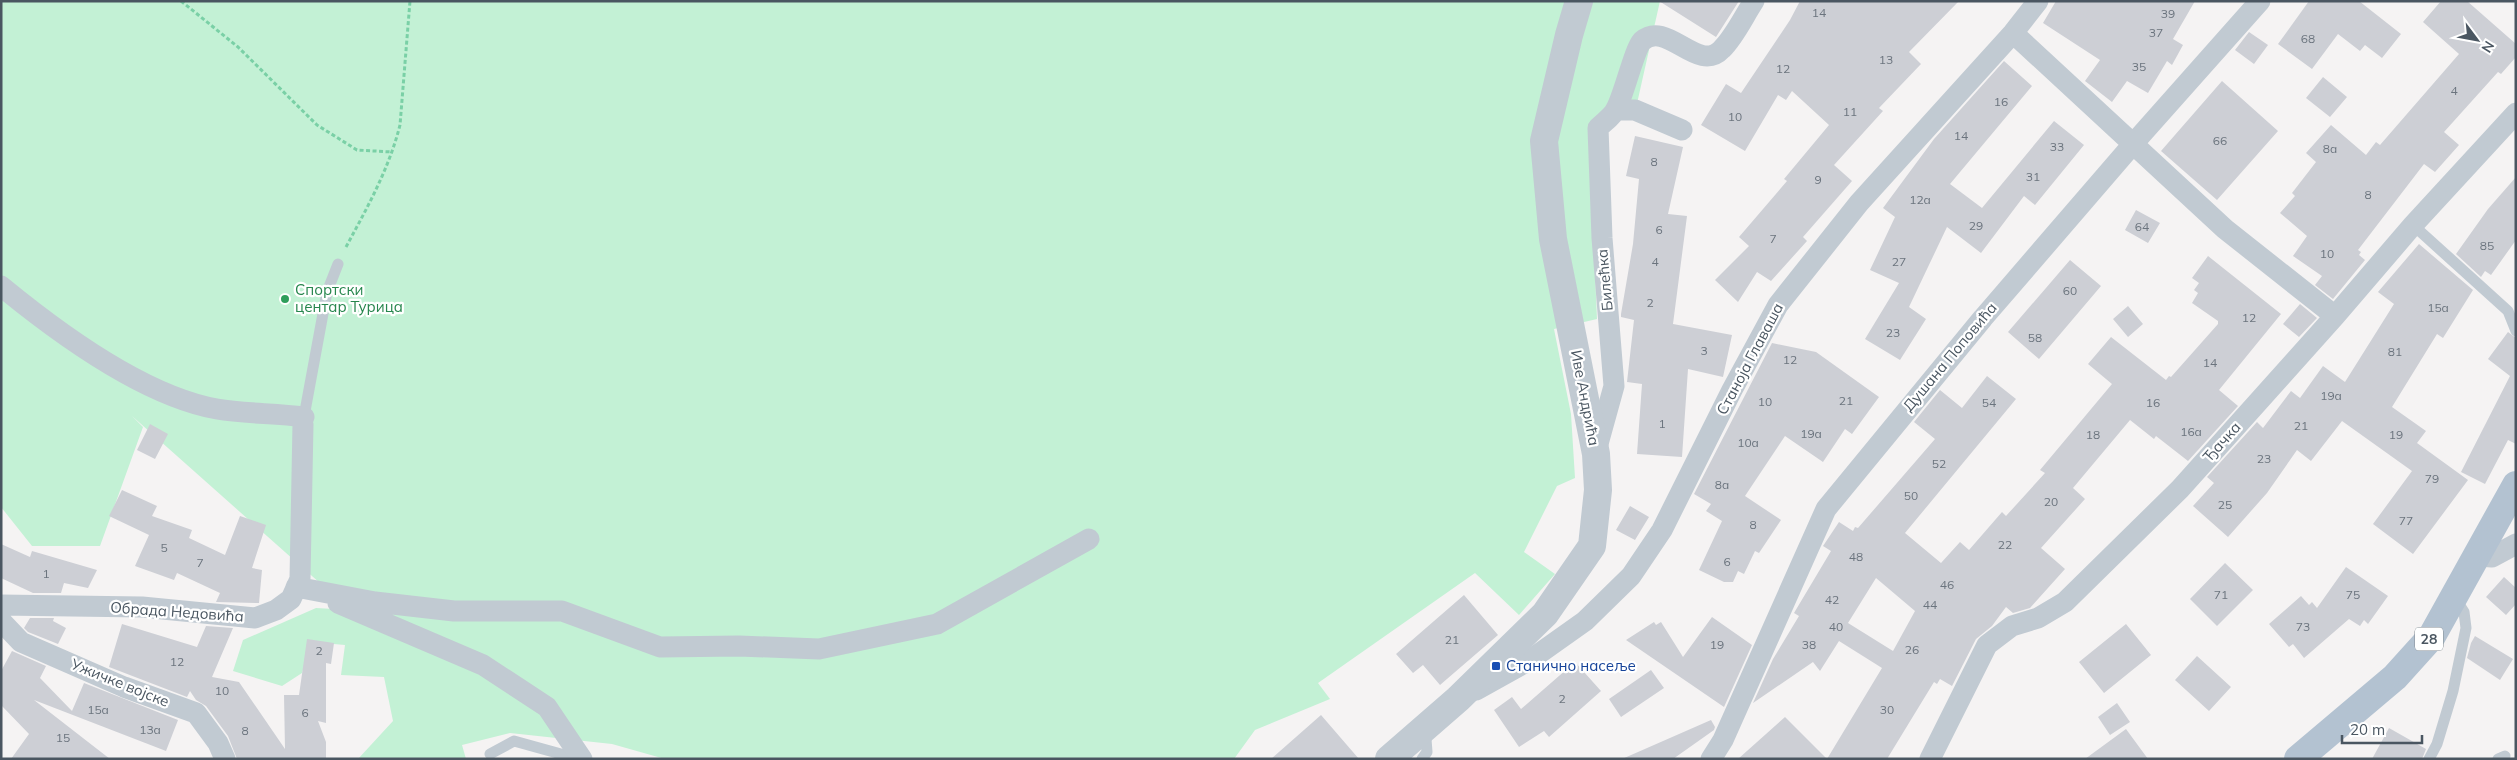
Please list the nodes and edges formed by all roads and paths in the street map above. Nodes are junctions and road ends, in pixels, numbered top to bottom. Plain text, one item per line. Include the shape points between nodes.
1 (181, 1) edge
2 (410, 1) edge
3 (1579, 1) edge
4 (1754, 1) edge
5 (2038, 1) edge
6 (2260, 1) edge
7 (2013, 33) junction
8 (1616, 110) junction
9 (2516, 113) edge
10 (1682, 130) dead end
11 (2132, 144) junction
12 (392, 152) junction
13 (2413, 225) junction
14 (338, 264) joint
15 (1, 286) edge
16 (2335, 316) junction
17 (2516, 331) edge
18 (303, 420) junction
19 (1596, 454) junction
20 (2516, 485) edge
21 (1088, 539) dead end
22 (2516, 544) edge
23 (2477, 556) junction
24 (296, 587) junction
25 (2455, 598) junction
26 (1, 605) edge
27 (1, 620) edge
28 (1458, 699) junction
29 (1420, 746) edge
30 (490, 754) dead end
31 (225, 759) edge
32 (581, 759) edge
33 (1389, 759) edge
34 (1710, 759) edge
35 (1930, 759) edge
36 (2298, 759) edge
37 (2429, 759) edge

1 - 12 path via 238,48 317,125 357,150
2 - 12 path via 400,125
3 - 19 street, Иве Андрића via 1544,141 1554,239
4 - 8 street, Билећка via 1721,50 1706,55 1689,52 1663,36 1652,36 1641,42
5 - 7 street, Станоја Главаша
6 - 11 street, Душана Поповића
7 - 11 street
7 - 28 street, Станоја Главаша via 1859,203 1778,305 1662,530 1631,576 1585,621 1530,660
8 - 10 street via 1635,110
8 - 19 street, Билећка via 1598,128 1602,238 1614,386
9 - 13 street, Ђачка
11 - 16 street via 2224,229
11 - 34 street, Душана Поповића via 1982,318 1826,509 1722,740
12 - 14 path
13 - 16 street, Ђачка
13 - 17 lane via 2508,311
14 - 18 lane via 327,292
15 - 18 street via 77,343 124,372 174,395 217,408
16 - 35 street, Ђачка via 2180,489 2082,586 2058,606 2038,618 2012,626 1987,645
18 - 24 street, Обрада Недовића via 300,579
19 - 28 street, Иве Андрића via 1598,490 1592,546 1545,614
20 - 23 main road, 28
21 - 24 street via 937,624 819,649 660,647 562,611 454,611 375,602
22 - 23 street via 2492,557
23 - 25 main road, 28
24 - 26 street, Обрада Недовића via 291,599 276,610 254,618 142,607
24 - 32 street via 483,665 547,707
25 - 36 main road, 28 via 2432,636 2395,676
25 - 37 lane via 2464,612 2466,628 2453,692
27 - 31 street, Ужичке војске via 22,642 124,687 196,713 218,742
28 - 29 street, Иве Андрића
29 - 33 street, Иве Андрића
30 - 32 lane via 514,741

